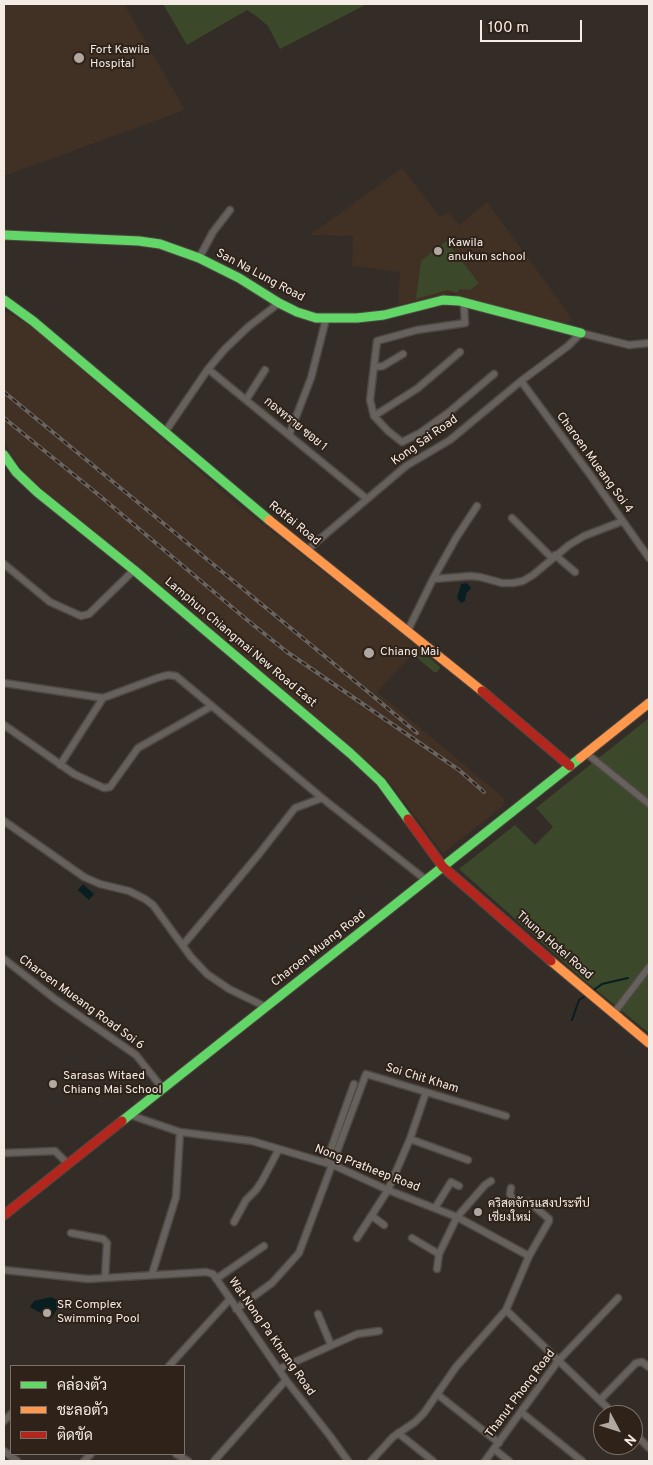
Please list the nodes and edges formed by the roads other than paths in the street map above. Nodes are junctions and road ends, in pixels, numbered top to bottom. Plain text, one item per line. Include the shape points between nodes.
1 (230, 210) dead end
2 (4, 235) edge
3 (199, 258) junction
4 (4, 300) edge
5 (466, 302) junction
6 (279, 303) junction
7 (326, 319) junction
8 (581, 333) junction
9 (649, 343) edge
10 (460, 352) dead end
11 (403, 354) dead end
12 (375, 366) junction
13 (208, 369) junction
14 (265, 370) dead end
15 (494, 374) dead end
16 (521, 381) junction
17 (246, 400) junction
18 (374, 416) junction
19 (165, 432) junction
20 (289, 435) junction
21 (5, 459) edge
22 (367, 499) junction
23 (477, 506) dead end
24 (512, 518) dead end
25 (623, 521) junction
26 (307, 550) junction
27 (554, 556) junction
28 (649, 558) edge
29 (4, 564) edge
30 (134, 570) junction
31 (575, 572) dead end
32 (433, 578) junction
33 (408, 632) junction
34 (4, 683) edge
35 (102, 698) junction
36 (649, 703) edge
37 (212, 706) junction
38 (4, 725) edge
39 (586, 753) junction
40 (60, 764) junction
41 (570, 766) junction
42 (322, 798) junction
43 (649, 804) edge
44 (4, 821) edge
45 (434, 854) junction
46 (457, 856) junction
47 (443, 867) junction
48 (428, 879) junction
49 (183, 945) junction
50 (4, 959) edge
51 (649, 967) edge
52 (266, 1007) junction
53 (614, 1013) junction
54 (649, 1043) edge
55 (354, 1084) dead end
56 (163, 1089) junction
57 (426, 1092) junction
58 (130, 1115) junction
59 (506, 1116) dead end
60 (180, 1132) junction
61 (410, 1139) junction
62 (279, 1149) junction
63 (4, 1153) edge
64 (468, 1160) dead end
65 (68, 1164) junction
66 (330, 1164) junction
67 (491, 1181) dead end
68 (459, 1186) dead end
69 (511, 1188) dead end
70 (388, 1190) junction
71 (435, 1208) junction
72 (4, 1215) edge
73 (372, 1216) junction
74 (457, 1217) junction
75 (234, 1222) dead end
76 (384, 1225) dead end
77 (70, 1233) dead end
78 (357, 1238) dead end
79 (412, 1238) dead end
80 (264, 1246) dead end
81 (439, 1254) junction
82 (529, 1256) junction
83 (437, 1269) dead end
84 (4, 1270) edge
85 (152, 1274) junction
86 (105, 1278) junction
87 (216, 1279) junction
88 (618, 1298) dead end
89 (230, 1299) junction
90 (236, 1308) junction
91 (506, 1310) junction
92 (318, 1314) dead end
93 (379, 1331) dead end
94 (331, 1346) junction
95 (558, 1360) junction
96 (170, 1365) edge
97 (649, 1367) edge
98 (279, 1369) junction
99 (286, 1380) junction
100 (437, 1394) junction
101 (600, 1400) junction
102 (605, 1405) edge
103 (521, 1412) junction
104 (398, 1433) junction
105 (499, 1442) junction
106 (494, 1449) junction
107 (4, 1451) edge
108 (346, 1459) edge
109 (17, 1461) edge
110 (214, 1461) edge
111 (371, 1461) edge
112 (434, 1461) edge
113 (485, 1461) edge
114 (509, 1461) edge
115 (582, 1461) edge

1 - 3 street
2 - 3 street, San Na Lung Road via 139,241 160,244
3 - 6 street, San Na Lung Road
4 - 19 street, Rotfai Road
5 - 7 street, San Na Lung Road via 443,300 384,315
5 - 8 street, San Na Lung Road
5 - 12 street via 465,323 417,330 378,341
6 - 7 street, San Na Lung Road via 297,312
6 - 13 street via 248,327
7 - 20 street via 312,378
8 - 9 street, San Na Lung Road via 629,345
8 - 16 street, Kong Sai Road
10 - 18 street via 418,388
11 - 12 street via 383,366
12 - 18 street via 370,400
13 - 17 street, กองทราย ซอย 1
13 - 19 street
14 - 17 street
15 - 18 street via 448,413 402,442
16 - 22 street, Kong Sai Road via 450,440 406,466
16 - 25 street, Charoen Mueang Soi 4
17 - 20 street, กองทราย ซอย 1
19 - 26 street, Rotfai Road
20 - 22 street, กองทราย ซอย 1
21 - 30 street, Lamphun Chiangmai New Road East via 37,492
22 - 26 street, Kong Sai Road
23 - 32 street
24 - 27 street
25 - 27 street via 584,536
25 - 28 street, Charoen Mueang Soi 4
26 - 33 street, Rotfai Road
27 - 31 street
27 - 32 street via 533,575 513,584 470,576
29 - 30 street via 50,602 81,616 90,614
30 - 45 street, Lamphun Chiangmai New Road East via 350,752 381,782
32 - 33 street
33 - 41 street, Rotfai Road
34 - 35 street
35 - 37 street via 157,678 176,676
35 - 40 street
36 - 39 street, Charoen Muang Road
37 - 40 street via 138,748 110,787 104,788
37 - 42 street
38 - 40 street
39 - 41 street, Charoen Muang Road
39 - 43 street
41 - 46 street, Charoen Muang Road
42 - 48 street
42 - 49 street via 295,808
44 - 49 street via 84,877 145,899
45 - 46 street
45 - 47 street, Lamphun Chiangmai New Road East
45 - 48 street
46 - 47 street, Charoen Muang Road
47 - 48 street, Charoen Muang Road
47 - 53 street, Thung Hotel Road
48 - 52 street, Charoen Muang Road
49 - 52 street via 199,966 217,981
50 - 56 street, Charoen Mueang Road Soi 6 via 55,999 136,1054
51 - 53 street
52 - 56 street, Charoen Muang Road
53 - 54 street, Thung Hotel Road
55 - 66 street
56 - 58 street, Charoen Muang Road
57 - 59 street, Soi Chit Kham
57 - 61 street
57 - 66 street, Soi Chit Kham via 366,1074
58 - 60 street, Nong Pratheep Road
58 - 65 street, Charoen Muang Road
60 - 62 street, Nong Pratheep Road via 252,1141
60 - 85 street via 176,1198
61 - 64 street
61 - 70 street
62 - 66 street, Nong Pratheep Road
62 - 75 street via 262,1182 246,1200
63 - 65 street via 55,1151
65 - 72 street, Charoen Muang Road
66 - 70 street, Nong Pratheep Road
66 - 90 street via 299,1253 272,1283
67 - 74 street
68 - 71 street via 451,1182
69 - 82 street via 513,1200 529,1202 549,1220
70 - 71 street, Nong Pratheep Road
70 - 73 street
71 - 74 street, Nong Pratheep Road
73 - 76 street
73 - 78 street
74 - 81 street
74 - 82 street, Nong Pratheep Road
77 - 86 street via 106,1241
79 - 81 street
80 - 87 street
81 - 83 street
82 - 91 street
84 - 86 street, Wat Nong Pa Khrang Road
85 - 86 street, Wat Nong Pa Khrang Road
85 - 87 street, Wat Nong Pa Khrang Road via 206,1272
87 - 89 street, Wat Nong Pa Khrang Road
88 - 95 street, Thanut Phong Road
89 - 90 street, Wat Nong Pa Khrang Road
89 - 96 street
90 - 98 street, Wat Nong Pa Khrang Road
91 - 95 street
91 - 100 street via 456,1366
92 - 94 street
93 - 94 street via 357,1334
94 - 98 street
95 - 101 street
95 - 103 street, Thanut Phong Road
97 - 101 street via 642,1362 636,1363
98 - 99 street, Wat Nong Pa Khrang Road
99 - 108 street, Wat Nong Pa Khrang Road
99 - 110 street
100 - 104 street via 415,1422
100 - 105 street
101 - 102 street
103 - 105 street, Thanut Phong Road
103 - 115 street
104 - 111 street
104 - 112 street
105 - 106 street, Thanut Phong Road
106 - 113 street, Thanut Phong Road
106 - 114 street
107 - 109 street

